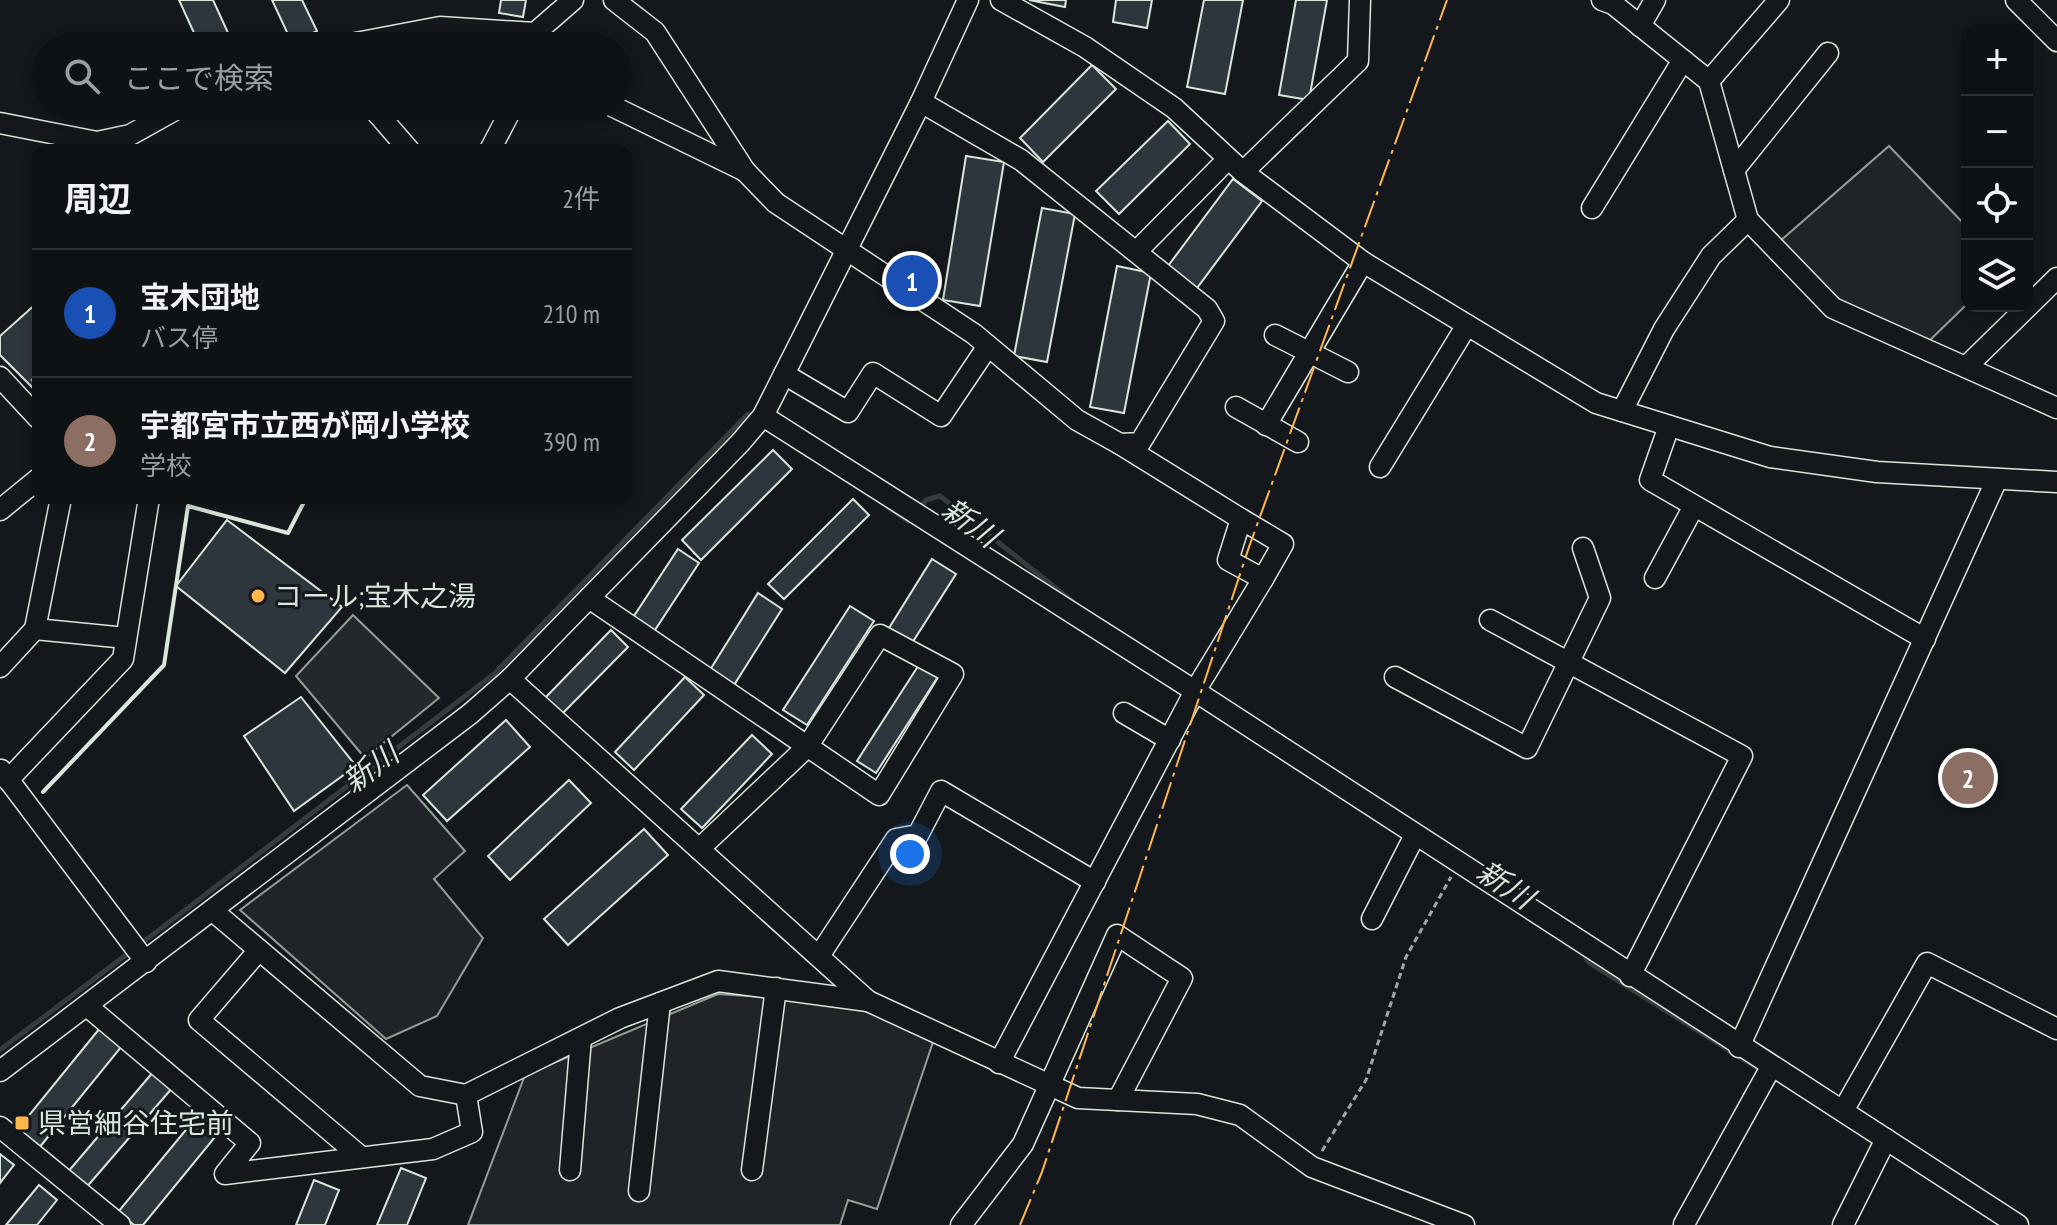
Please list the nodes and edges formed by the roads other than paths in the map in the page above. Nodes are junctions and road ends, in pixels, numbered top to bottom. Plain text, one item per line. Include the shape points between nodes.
1 (573, 0) edge
2 (614, 0) edge
3 (1001, 0) edge
4 (1360, 0) edge
5 (1602, 0) edge
6 (1655, 0) edge
7 (1779, 0) edge
8 (2016, 0) edge
9 (962, 2) edge
10 (1640, 26) junction
11 (414, 32) edge
12 (480, 32) edge
13 (542, 32) edge
14 (2057, 41) edge
15 (1828, 53) dead end
16 (1683, 60) junction
17 (1709, 81) junction
18 (921, 102) junction
19 (632, 116) edge
20 (157, 120) edge
21 (383, 120) edge
22 (506, 120) edge
23 (0, 123) edge
24 (404, 144) edge
25 (493, 144) edge
26 (1236, 166) junction
27 (1734, 170) junction
28 (745, 171) junction
29 (1592, 208) dead end
30 (1748, 220) junction
31 (847, 250) junction
32 (1137, 251) junction
33 (1363, 262) junction
34 (2057, 278) edge
35 (1467, 325) junction
36 (1275, 335) dead end
37 (988, 346) junction
38 (1308, 353) junction
39 (1967, 366) junction
40 (1348, 372) dead end
41 (784, 374) junction
42 (0, 377) edge
43 (1236, 407) dead end
44 (2057, 408) edge
45 (1622, 411) junction
46 (32, 412) edge
47 (763, 416) junction
48 (1266, 425) junction
49 (1669, 426) junction
50 (1298, 442) dead end
51 (1120, 444) junction
52 (1380, 467) dead end
53 (1997, 479) junction
54 (32, 482) edge
55 (2057, 482) edge
56 (5, 498) edge
57 (60, 504) edge
58 (148, 504) edge
59 (1694, 506) junction
60 (1241, 519) junction
61 (1583, 548) dead end
62 (1655, 578) dead end
63 (1263, 579) junction
64 (589, 598) junction
65 (1490, 620) dead end
66 (35, 629) junction
67 (126, 638) junction
68 (1925, 639) junction
69 (1571, 661) junction
70 (0, 667) edge
71 (1395, 677) dead end
72 (510, 679) junction
73 (1195, 691) junction
74 (1124, 713) dead end
75 (1170, 740) junction
76 (807, 747) junction
77 (4, 774) edge
78 (1415, 835) junction
79 (699, 849) junction
80 (1095, 882) junction
81 (213, 911) junction
82 (1372, 919) dead end
83 (259, 950) junction
84 (819, 956) junction
85 (146, 962) junction
86 (1630, 976) junction
87 (776, 988) junction
88 (868, 1001) junction
89 (660, 1003) junction
90 (87, 1006) junction
91 (2057, 1029) edge
92 (581, 1038) junction
93 (1739, 1047) junction
94 (999, 1063) junction
95 (1771, 1067) junction
96 (0, 1071) edge
97 (1047, 1084) junction
98 (466, 1095) junction
99 (1118, 1100) junction
100 (1843, 1111) junction
101 (0, 1127) edge
102 (1886, 1139) junction
103 (360, 1156) junction
104 (570, 1170) dead end
105 (752, 1170) dead end
106 (639, 1191) dead end
107 (1421, 1218) edge
108 (1684, 1224) edge
109 (120, 1225) edge
110 (961, 1225) edge
111 (1464, 1225) edge
112 (1843, 1225) edge
113 (2018, 1225) edge

1 - 13 street
2 - 28 street via 655,32
3 - 26 street via 1085,47 1174,108
4 - 26 street via 1358,61
5 - 10 street
6 - 10 street
7 - 17 street
8 - 14 street
9 - 18 street
10 - 16 street
11 - 12 street via 440,27
15 - 27 street
16 - 17 street
16 - 29 street
17 - 27 street
18 - 31 street
18 - 32 street via 1021,160
19 - 28 street
20 - 23 street via 130,135 97,142
21 - 24 street
22 - 25 street
26 - 32 street
26 - 33 street
27 - 30 street
28 - 31 street via 776,203
30 - 39 street via 1833,308
30 - 45 street via 1711,256 1664,329
31 - 37 street
31 - 41 street
32 - 51 street via 1207,309 1214,321 1140,443
33 - 35 street
33 - 38 street
34 - 39 street
35 - 45 street via 1596,403
35 - 52 street
36 - 38 street
37 - 41 street via 941,416 873,373 848,412
37 - 51 street via 1077,420
38 - 40 street
38 - 48 street
39 - 44 street
41 - 47 street
42 - 46 street
43 - 48 street
45 - 49 street
47 - 64 street
47 - 73 street
48 - 50 street
49 - 53 street via 1770,457 1877,472
49 - 59 street via 1650,480
51 - 60 street
53 - 55 street
53 - 68 street
54 - 56 street
57 - 66 street
58 - 67 street
59 - 62 street
59 - 68 street
60 - 63 street via 1228,560
60 - 63 street via 1283,544
61 - 69 street via 1600,598
63 - 73 street
64 - 72 street
64 - 76 street
65 - 69 street
66 - 67 street
66 - 70 street
67 - 77 street via 123,659
68 - 93 street
69 - 71 street via 1527,748
69 - 86 street via 1742,756
72 - 79 street
72 - 81 street via 391,778
73 - 75 street
73 - 78 street
74 - 75 street
75 - 80 street
76 - 76 street via 879,795 953,674 880,635
76 - 79 street
77 - 85 street
78 - 82 street
78 - 86 street
79 - 84 street
80 - 84 street via 941,791 918,835 896,839
80 - 94 street
81 - 83 street
81 - 85 street
83 - 98 street via 420,1086
83 - 103 street via 199,1020
84 - 88 street
85 - 90 street
86 - 93 street
87 - 88 street
87 - 89 street via 718,981
87 - 105 street
88 - 94 street
89 - 92 street
89 - 106 street
90 - 96 street
90 - 103 street via 250,1143 225,1174
91 - 100 street via 1927,963
92 - 98 street
92 - 104 street
93 - 95 street
94 - 97 street
95 - 100 street
95 - 108 street
97 - 99 street via 1078,1098
97 - 99 street via 1117,935 1182,978
97 - 110 street via 1023,1144
98 - 103 street via 472,1132 433,1149
99 - 107 street via 1197,1104 1240,1115 1312,1167
100 - 102 street
101 - 109 street
102 - 112 street
102 - 113 street
107 - 111 street

